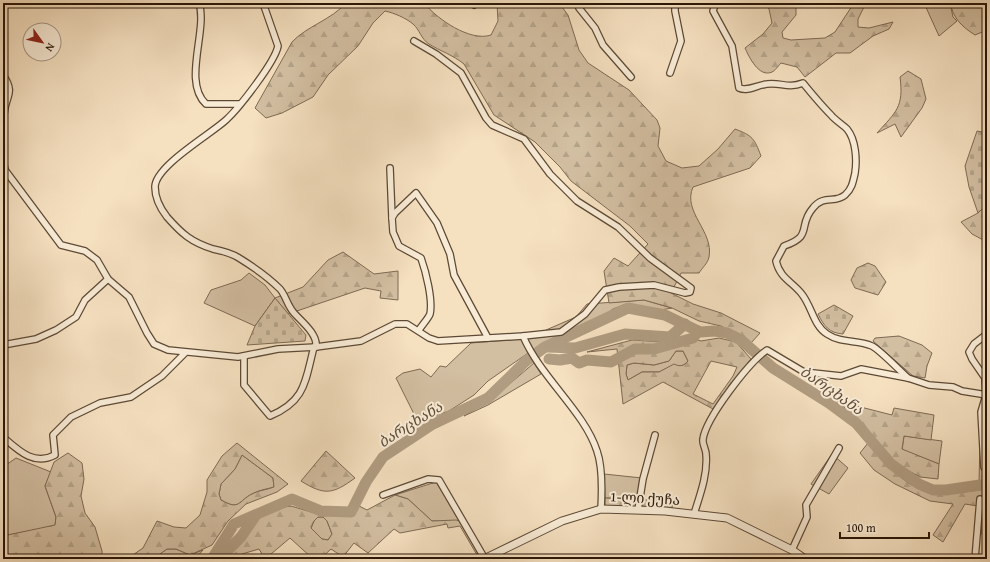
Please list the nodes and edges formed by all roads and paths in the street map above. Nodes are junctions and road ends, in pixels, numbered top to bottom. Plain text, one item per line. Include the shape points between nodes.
1 (199, 3) edge
2 (263, 3) edge
3 (577, 3) edge
4 (675, 3) edge
5 (721, 3) edge
6 (414, 40) dead end
7 (670, 73) dead end
8 (3, 76) edge
9 (631, 77) dead end
10 (239, 104) junction
11 (3, 150) edge
12 (3, 160) edge
13 (390, 168) dead end
14 (392, 218) junction
15 (108, 279) junction
16 (419, 330) junction
17 (987, 334) edge
18 (523, 336) junction
19 (488, 338) junction
20 (3, 345) edge
21 (315, 347) junction
22 (185, 353) junction
23 (244, 356) junction
24 (908, 378) junction
25 (986, 395) edge
26 (655, 435) dead end
27 (3, 438) edge
28 (839, 448) dead end
29 (984, 467) dead end
30 (383, 496) dead end
31 (980, 499) dead end
32 (601, 509) junction
33 (638, 510) junction
34 (694, 514) junction
35 (792, 550) junction
36 (484, 559) edge
37 (805, 559) edge
38 (975, 559) edge

1 - 10 street via 200,29 195,70 200,99 206,104
2 - 10 street via 278,46 277,52
3 - 9 street via 595,28 603,45
4 - 7 street via 681,41
5 - 24 street via 715,5 713,11 732,46 739,88 744,90 769,84 792,87 803,83 832,117 848,130 854,145 856,165 852,186 845,196 823,199 813,207 806,217 802,237 784,246 776,260 780,273 801,293 809,304 816,323 827,334 840,341 872,346
6 - 18 street via 461,73 492,125 520,136 550,174 578,201 618,226 650,258 691,288 690,292 685,293 654,285 605,290 585,314 561,332
8 - 11 street via 8,82 10,93 4,113
10 - 21 street via 227,119 171,161 154,185 155,196 161,210 182,234 200,244 229,252 280,289 288,305 310,330
12 - 15 street via 5,170 61,245 85,251 97,260
13 - 14 street
14 - 16 street via 393,232 399,246 421,258 424,269 430,315
14 - 19 street via 416,193 437,223 450,254 454,275
15 - 20 street via 85,300 76,317 56,330 36,339
15 - 22 street via 129,297 154,344
16 - 19 street via 438,341
16 - 21 street via 407,324 394,324 361,341
17 - 25 street via 974,344 969,352 985,378
18 - 19 street
18 - 32 street via 538,364 582,422 598,452 602,482
21 - 23 street via 278,349
21 - 23 street via 306,383 286,409 270,416 244,385
22 - 23 street
22 - 27 street via 162,376 131,397 100,404 71,417 53,435 55,455 48,459 36,460
24 - 25 street via 929,385 953,387 962,392
24 - 34 street via 861,369 841,376 804,372 767,350 757,357 717,410 703,439 706,453 704,481
25 - 29 street via 981,412
26 - 33 street
28 - 35 street via 806,505 807,517
30 - 36 street via 428,478 439,480
31 - 38 street
32 - 33 street, 1-ლი ქუჩა
32 - 36 street, 1-ლი ქუჩა via 562,521
33 - 34 street, 1-ლი ქუჩა
34 - 35 street, 1-ლი ქუჩა via 727,518
35 - 37 street, 1-ლი ქუჩა

